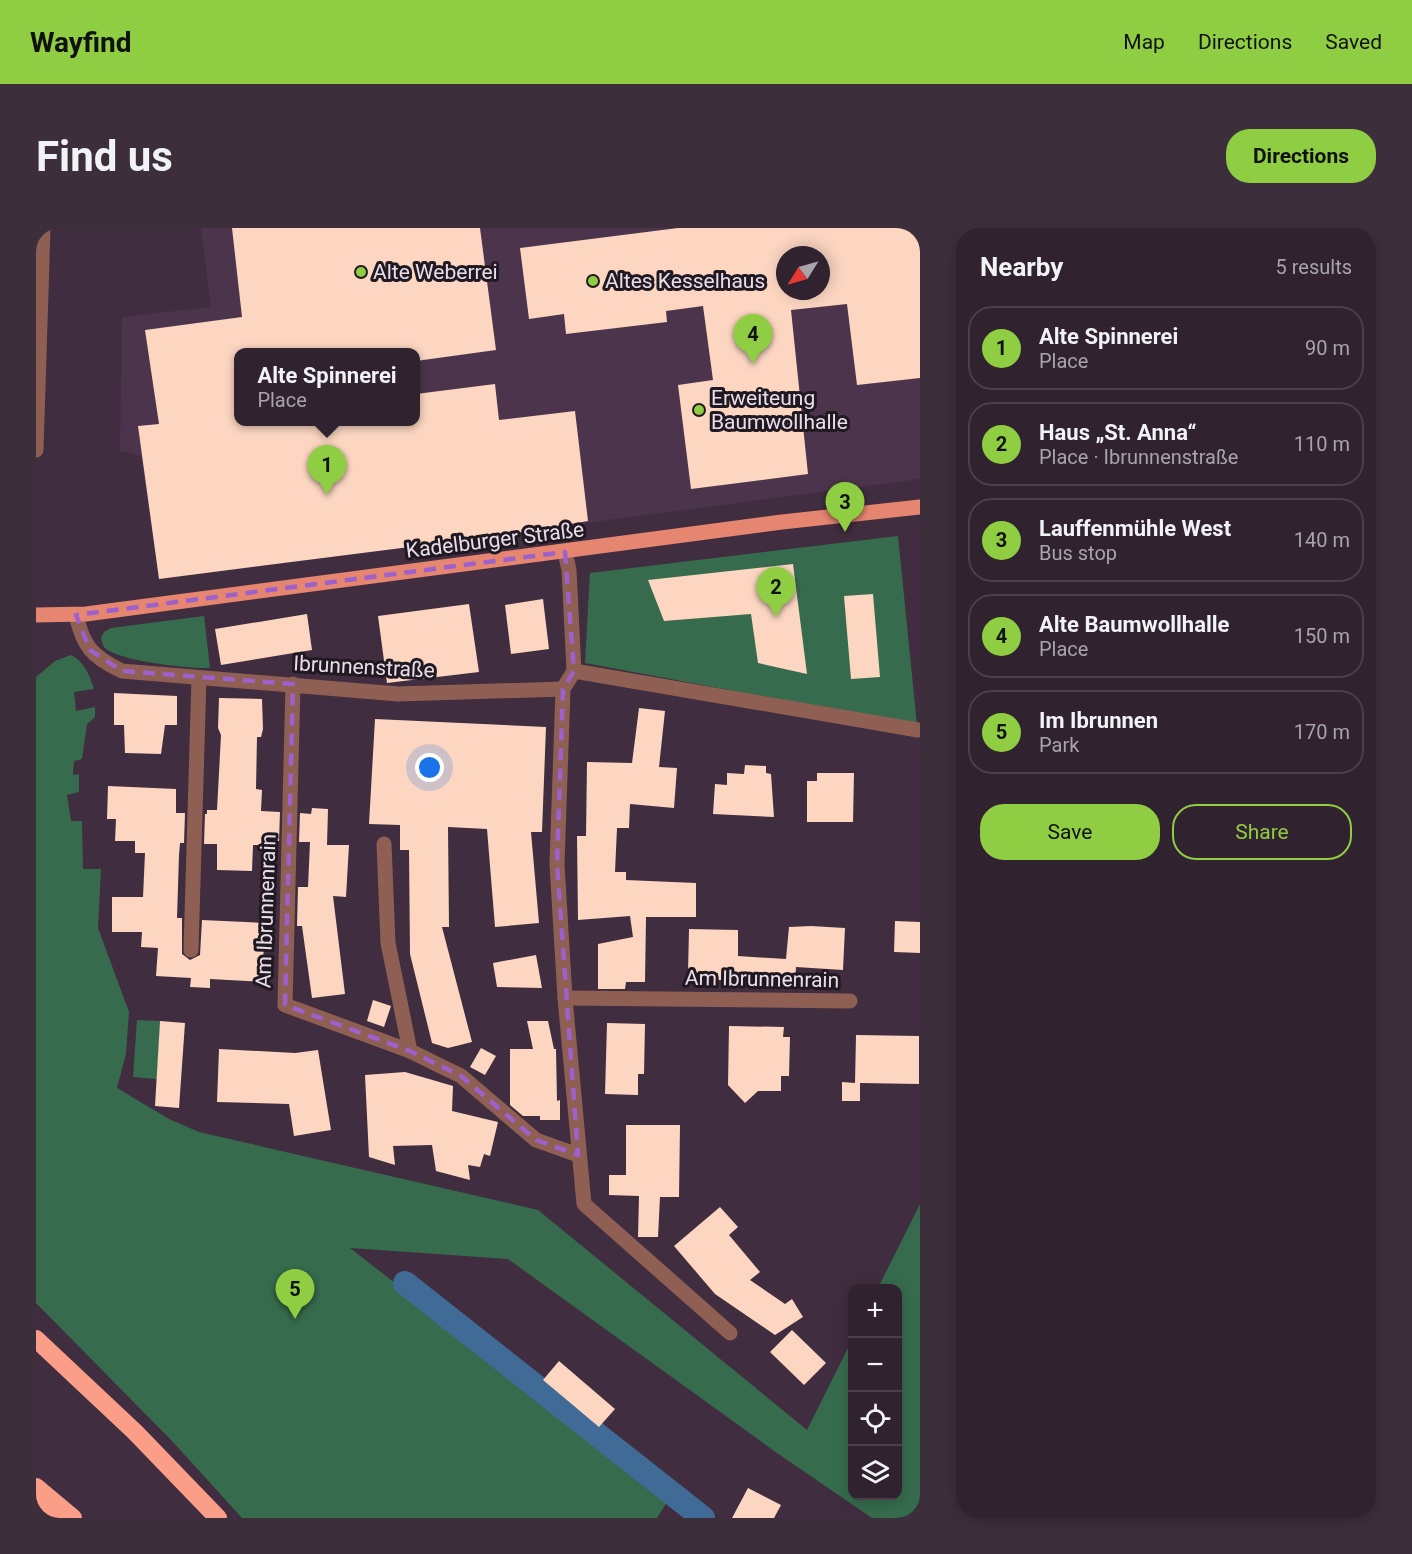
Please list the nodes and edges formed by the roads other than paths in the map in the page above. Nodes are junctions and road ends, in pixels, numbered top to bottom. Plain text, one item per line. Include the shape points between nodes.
1 (43, 228) edge
2 (36, 450) edge
3 (920, 507) edge
4 (565, 552) junction
5 (36, 615) edge
6 (76, 615) junction
7 (36, 627) edge
8 (574, 671) junction
9 (199, 678) junction
10 (293, 684) junction
11 (563, 689) junction
12 (918, 730) dead end
13 (384, 844) dead end
14 (191, 950) dead end
15 (565, 998) junction
16 (850, 1001) dead end
17 (410, 1051) junction
18 (578, 1155) junction
19 (730, 1333) dead end
20 (36, 1339) edge
21 (36, 1487) edge
22 (36, 1507) edge
23 (50, 1518) edge
24 (73, 1518) edge
25 (218, 1518) edge

1 - 2 street
3 - 4 main road, Kadelburger Straße
4 - 6 main road, Kadelburger Straße
4 - 8 street
5 - 6 main road, Kadelburger Straße
6 - 7 main road, Kadelburger Straße
6 - 9 street, Ibrunnenstraße via 81,636 105,663 122,671
8 - 11 street
8 - 12 street
9 - 10 street, Ibrunnenstraße
9 - 14 street
10 - 11 street, Ibrunnenstraße via 398,694
10 - 17 street, Am Ibrunnenrain via 285,1005
11 - 15 street via 557,864
13 - 17 street via 388,943
15 - 16 street, Am Ibrunnenrain
15 - 18 street
17 - 18 street, Am Ibrunnenrain via 461,1076 536,1140
18 - 19 street via 584,1204
20 - 25 highway via 135,1432
21 - 24 highway
22 - 23 highway

